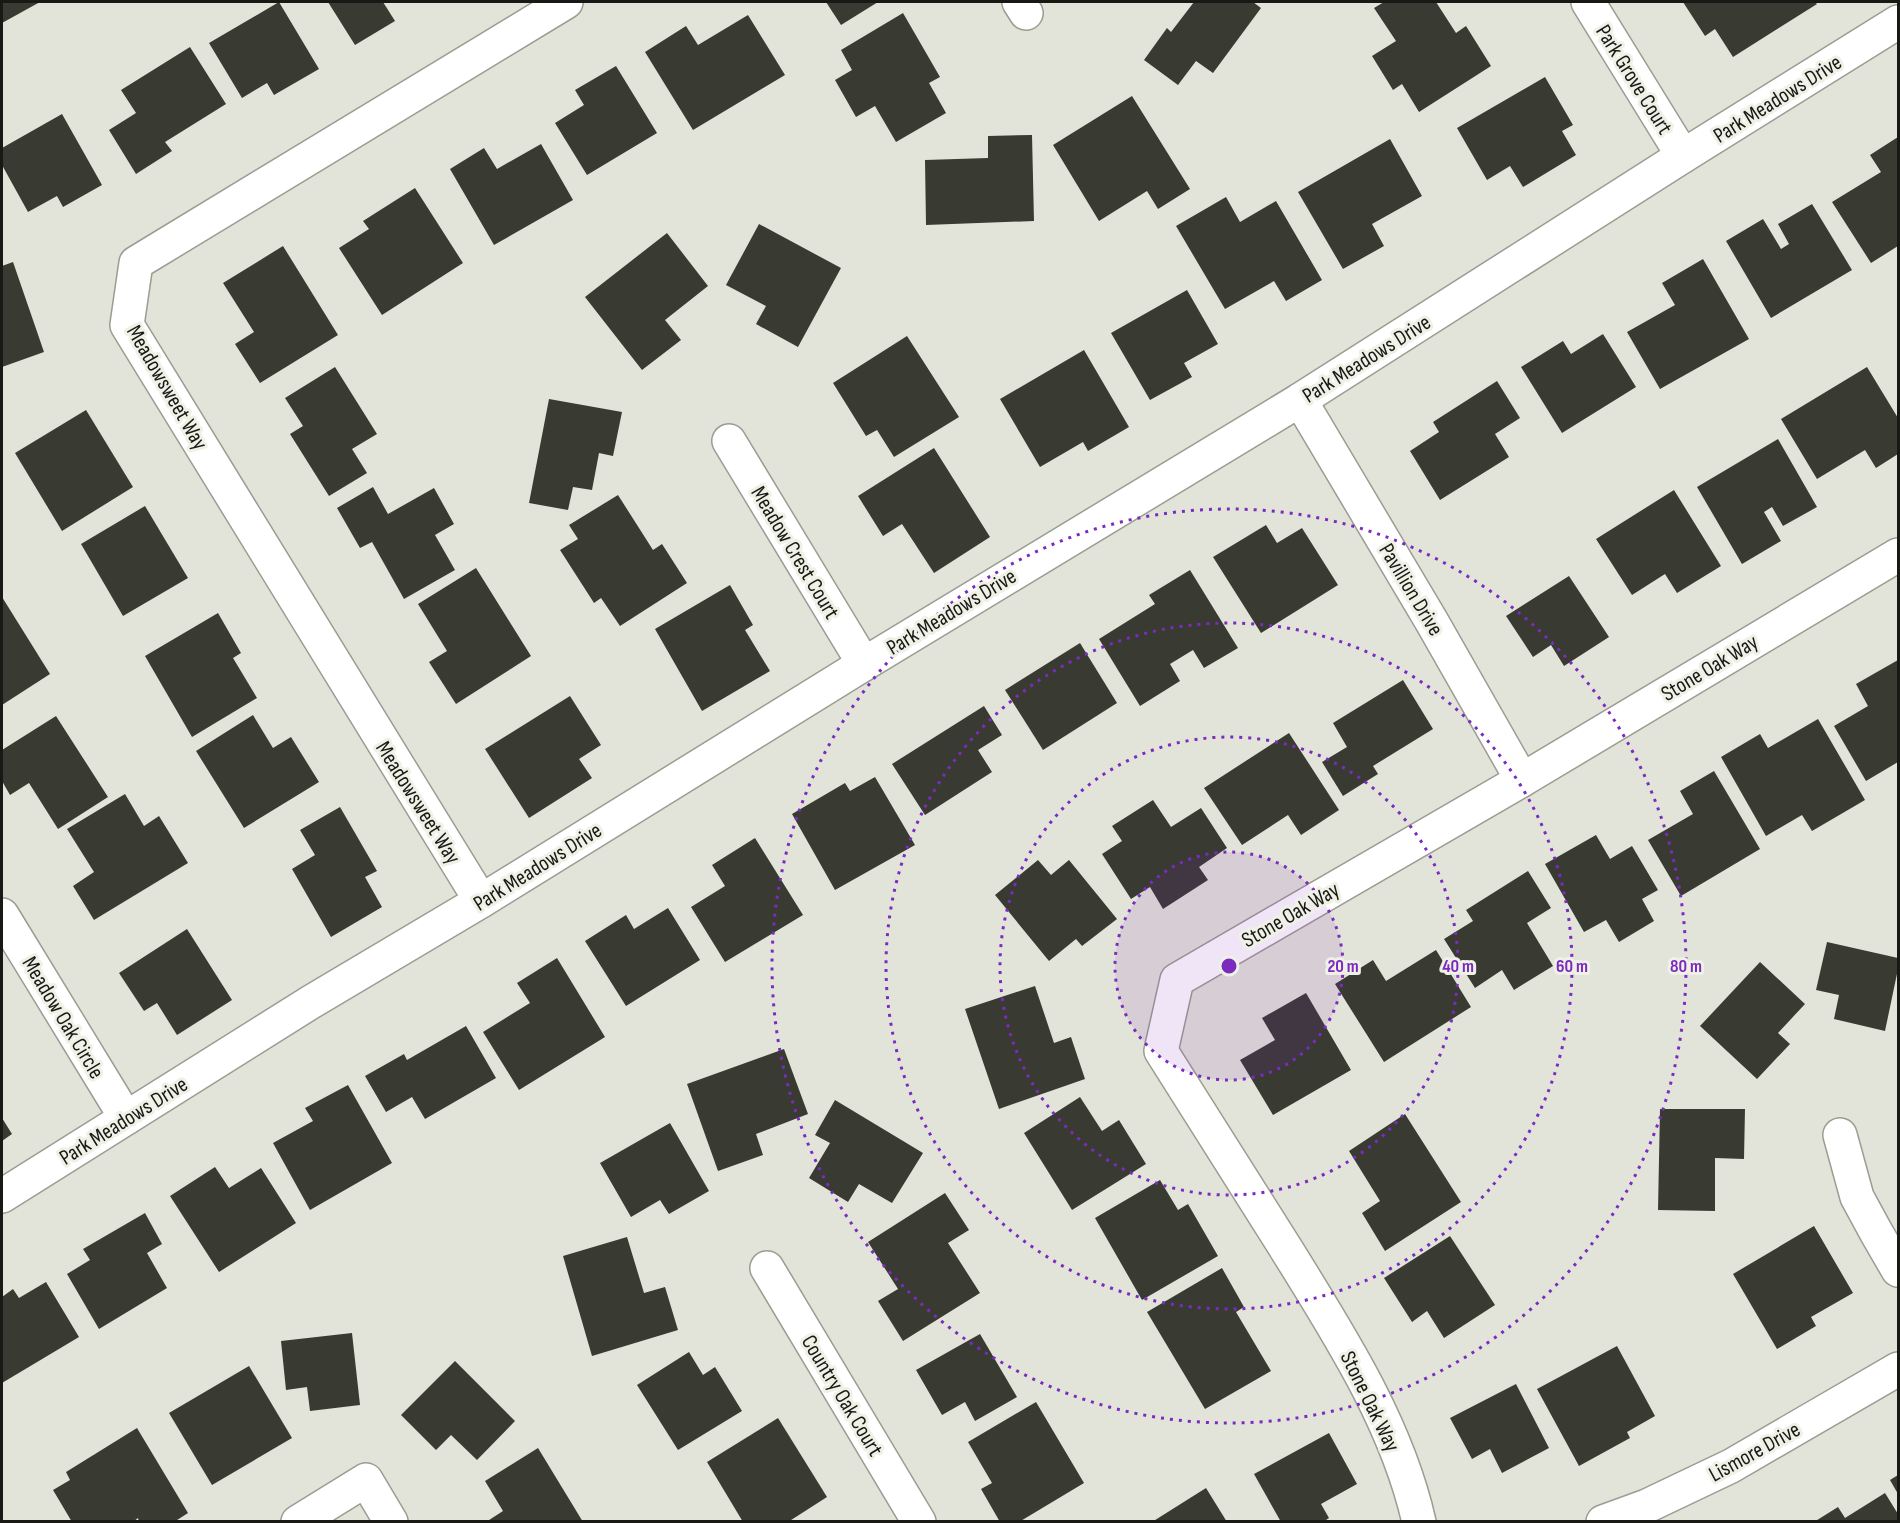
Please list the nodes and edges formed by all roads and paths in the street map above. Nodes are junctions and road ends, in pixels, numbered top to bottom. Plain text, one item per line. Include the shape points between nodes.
1 (566, 2) edge
2 (1588, 2) edge
3 (1899, 22) edge
4 (1683, 156) junction
5 (1300, 400) junction
6 (729, 441) dead end
7 (1899, 555) edge
8 (864, 664) junction
9 (1522, 780) junction
10 (481, 901) junction
11 (2, 915) edge
12 (126, 1118) junction
13 (1840, 1135) dead end
14 (2, 1196) edge
15 (768, 1268) dead end
16 (1899, 1270) edge
17 (1899, 1369) edge
18 (298, 1521) edge
19 (391, 1521) edge
20 (919, 1521) edge
21 (1419, 1521) edge
22 (1603, 1521) edge

1 - 10 street, Meadowsweet Way via 136,263 127,324
2 - 4 street, Park Grove Court
3 - 4 street, Park Meadows Drive
4 - 5 street, Park Meadows Drive
5 - 8 street, Park Meadows Drive
5 - 9 street, Pavillion Drive
6 - 8 street, Meadow Crest Court
7 - 9 street, Stone Oak Way
8 - 10 street, Park Meadows Drive
9 - 21 street, Stone Oak Way via 1177,980 1161,1051 1336,1329 1380,1411 1412,1491
10 - 12 street, Park Meadows Drive
11 - 12 street, Meadow Oak Circle
12 - 14 street, Park Meadows Drive
13 - 16 street via 1857,1197
15 - 20 street, Country Oak Court
17 - 22 street, Lismore Drive via 1731,1466 1647,1506
18 - 19 street via 366,1480

